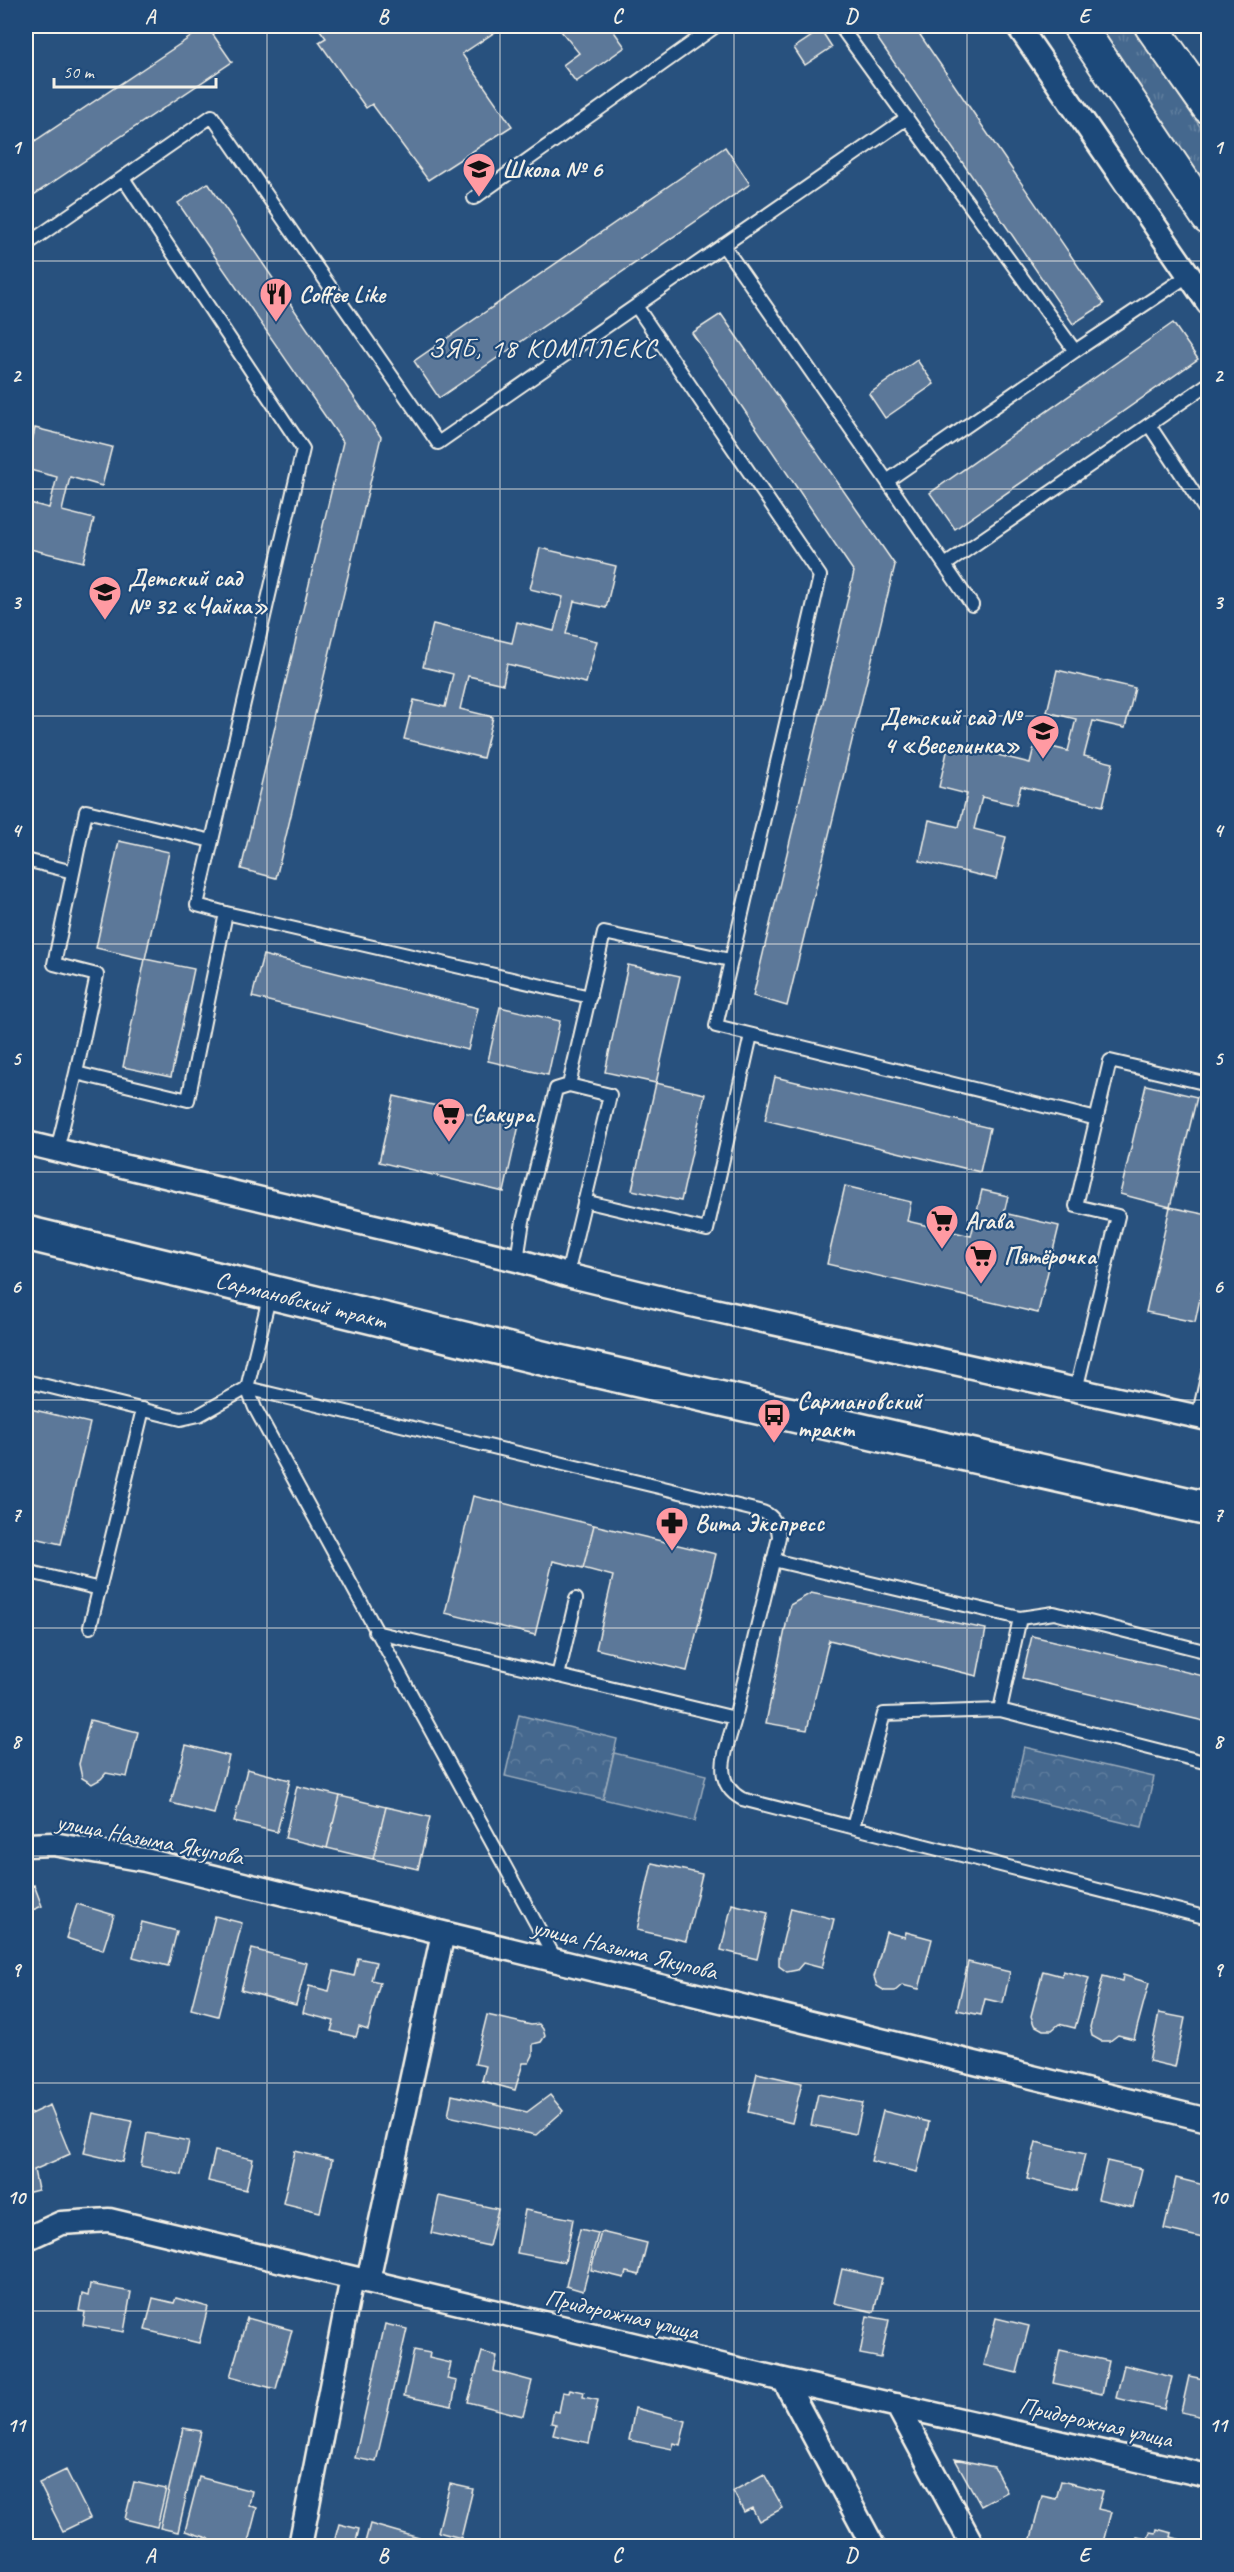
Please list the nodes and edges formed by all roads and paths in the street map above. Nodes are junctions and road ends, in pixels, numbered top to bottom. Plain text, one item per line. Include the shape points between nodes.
1 (716, 26) edge
2 (840, 26) edge
3 (1018, 26) edge
4 (1079, 26) edge
5 (1151, 26) edge
6 (1208, 107) edge
7 (907, 118) junction
8 (123, 178) junction
9 (474, 198) dead end
10 (1209, 218) edge
11 (26, 245) edge
12 (723, 245) junction
13 (1189, 274) junction
14 (1209, 303) edge
15 (636, 306) junction
16 (1075, 351) junction
17 (1209, 384) edge
18 (1149, 425) junction
19 (887, 481) junction
20 (1209, 514) edge
21 (945, 565) junction
22 (972, 605) dead end
23 (212, 841) junction
24 (26, 860) edge
25 (73, 872) junction
26 (226, 913) junction
27 (730, 960) junction
28 (590, 997) junction
29 (751, 1035) junction
30 (76, 1073) junction
31 (1209, 1084) edge
32 (569, 1085) junction
33 (1097, 1119) junction
34 (26, 1143) edge
35 (57, 1150) junction
36 (584, 1201) junction
37 (26, 1233) edge
38 (517, 1260) junction
39 (567, 1275) junction
40 (270, 1292) junction
41 (1209, 1373) edge
42 (26, 1381) edge
43 (247, 1388) junction
44 (1076, 1390) junction
45 (142, 1409) junction
46 (1203, 1418) edge
47 (1209, 1509) edge
48 (773, 1560) junction
49 (26, 1571) edge
50 (100, 1589) junction
51 (576, 1599) dead end
52 (1020, 1618) junction
53 (90, 1627) dead end
54 (375, 1632) junction
55 (1209, 1652) edge
56 (558, 1676) junction
57 (1000, 1710) junction
58 (735, 1718) junction
59 (1209, 1763) edge
60 (853, 1827) junction
61 (26, 1845) edge
62 (1209, 1918) edge
63 (443, 1932) junction
64 (556, 1960) junction
65 (1209, 2120) edge
66 (26, 2239) edge
67 (360, 2280) junction
68 (784, 2380) junction
69 (897, 2405) junction
70 (1209, 2476) edge
71 (300, 2547) edge
72 (873, 2547) edge
73 (973, 2547) edge

1 - 9 lane
2 - 7 lane
3 - 13 street
4 - 10 main road
5 - 6 main road
7 - 12 lane
7 - 16 lane
8 - 11 lane
8 - 15 lane via 212,116 438,443
8 - 23 lane via 303,449
12 - 15 lane
12 - 19 lane
13 - 14 street
13 - 16 lane
15 - 27 lane via 820,576
16 - 19 lane
17 - 18 lane
18 - 20 lane
18 - 21 lane
19 - 21 lane
21 - 22 lane
23 - 25 lane via 86,812
23 - 26 lane via 197,905
24 - 25 lane
25 - 30 lane via 54,964 97,975
26 - 28 lane
26 - 30 lane via 188,1100
27 - 28 lane via 604,933
27 - 29 lane via 716,1026
28 - 32 lane
29 - 33 lane
29 - 36 lane via 707,1230
30 - 35 lane
31 - 33 lane via 1110,1061
32 - 36 lane via 610,1095
32 - 38 lane via 556,1089
33 - 44 lane via 1076,1206 1118,1216
34 - 35 street
35 - 38 street
36 - 39 lane
37 - 40 main road, Сармановский тракт
38 - 39 street
39 - 44 street
40 - 43 lane
40 - 47 main road, Сармановский тракт via 570,1365
41 - 46 lane
42 - 45 lane
43 - 45 lane via 189,1418
43 - 48 lane via 765,1512 778,1528
43 - 54 lane via 270,1440
44 - 46 street
45 - 50 lane
48 - 52 lane
48 - 58 lane
49 - 50 lane
50 - 53 lane
51 - 56 lane
52 - 55 lane via 1054,1613
52 - 57 lane
54 - 56 lane
54 - 64 lane
56 - 58 lane
57 - 59 lane
57 - 60 lane via 884,1714
58 - 60 lane via 723,1768 730,1792 742,1799
60 - 62 lane
61 - 63 street, улица Назыма Якупова via 52,1844 145,1860
63 - 64 street, улица Назыма Якупова
63 - 67 street
64 - 65 street, улица Назыма Якупова
66 - 67 street, Придорожная улица via 61,2223 109,2220
67 - 68 street, Придорожная улица
67 - 71 street
68 - 69 street, Придорожная улица
68 - 72 street
69 - 70 street, Придорожная улица
69 - 73 street

